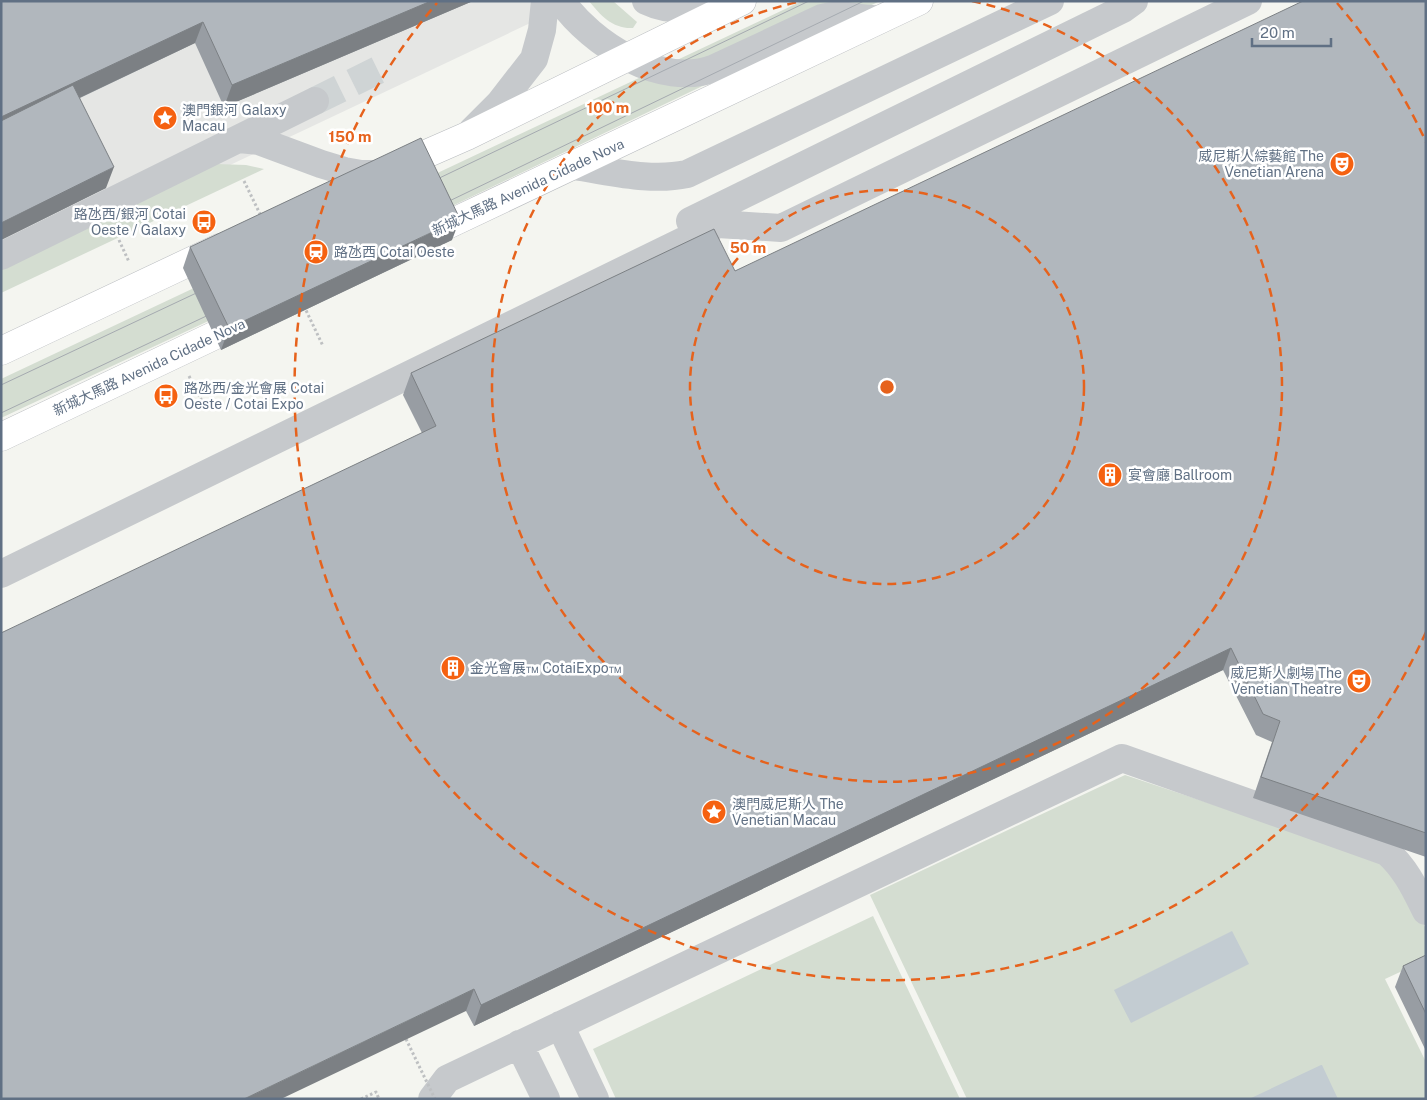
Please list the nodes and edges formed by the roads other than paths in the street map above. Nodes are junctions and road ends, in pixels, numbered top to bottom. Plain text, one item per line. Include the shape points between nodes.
1 (545, 1) edge
2 (561, 1) edge
3 (646, 1) edge
4 (920, 1) edge
5 (1050, 1) edge
6 (1248, 1) edge
7 (739, 3) edge
8 (1129, 5) edge
9 (881, 19) junction
10 (627, 58) junction
11 (315, 101) tunnel mouth
12 (467, 136) junction
13 (239, 139) junction
14 (573, 166) junction
15 (382, 174) junction
16 (337, 194) edge
17 (266, 225) edge
18 (405, 245) edge
19 (1, 256) edge
20 (299, 295) edge
21 (1, 351) edge
22 (1, 437) edge
23 (1, 559) edge
24 (1, 574) edge
25 (1426, 911) edge
26 (560, 1025) junction
27 (520, 1044) junction
28 (433, 1099) edge
29 (546, 1099) edge
30 (595, 1099) edge

1 - 12 street via 534,59 500,104
2 - 10 street via 587,30
3 - 7 street via 659,8 686,10
4 - 9 main road, 新城大馬路 Avenida Cidade Nova
5 - 14 street via 687,174 650,177
6 - 24 street via 781,228 718,224
7 - 10 main road
8 - 23 street
9 - 10 street via 835,14 699,73 670,72
9 - 14 main road, 新城大馬路 Avenida Cidade Nova
10 - 12 main road
11 - 13 street
12 - 15 main road
13 - 15 street via 259,141 344,171
13 - 19 street
14 - 18 main road, 新城大馬路 Avenida Cidade Nova
15 - 16 main road
17 - 21 main road
20 - 22 main road, 新城大馬路 Avenida Cidade Nova
25 - 26 street via 1411,880 1387,852 1122,758
26 - 27 street
26 - 30 street
27 - 28 street via 447,1079
27 - 29 street

